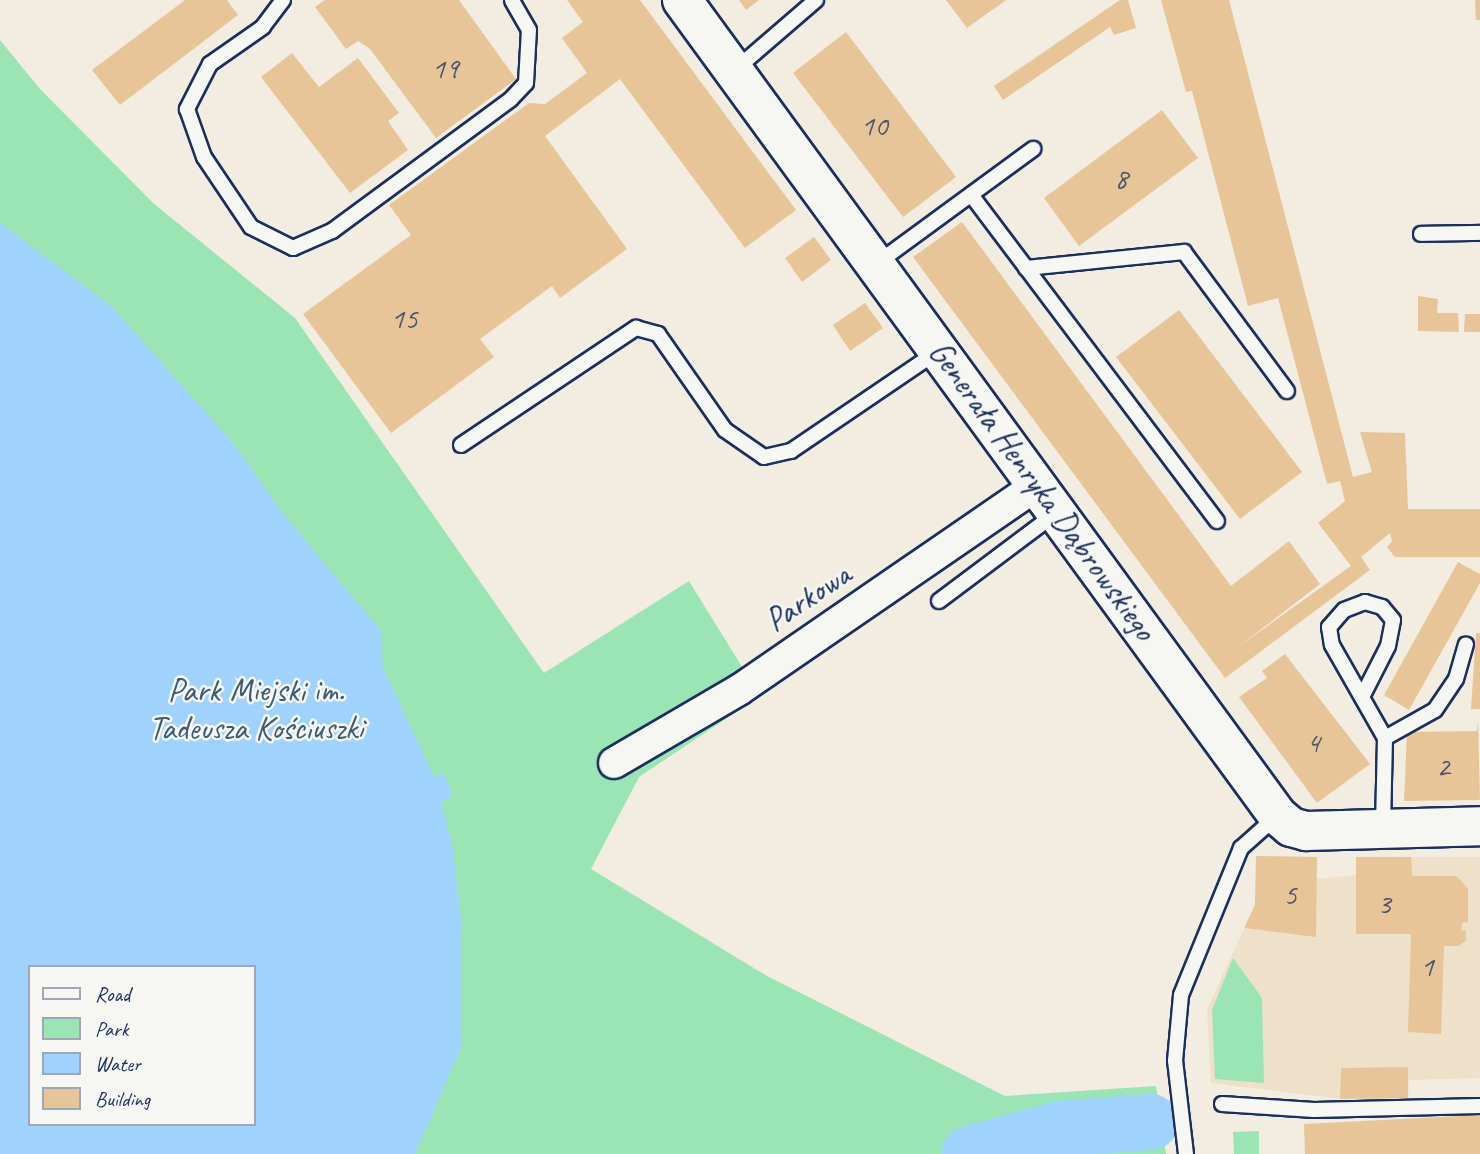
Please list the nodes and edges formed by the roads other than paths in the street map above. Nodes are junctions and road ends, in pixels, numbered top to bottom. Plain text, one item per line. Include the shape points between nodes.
1 (283, 0) edge
2 (512, 0) edge
3 (682, 0) edge
4 (816, 0) edge
5 (734, 71) junction
6 (1033, 149) dead end
7 (972, 197) junction
8 (1480, 233) edge
9 (1421, 234) dead end
10 (875, 265) junction
11 (1026, 268) junction
12 (939, 350) junction
13 (1287, 391) dead end
14 (461, 445) dead end
15 (1048, 498) junction
16 (1217, 521) dead end
17 (939, 601) dead end
18 (1466, 644) dead end
19 (1363, 695) junction
20 (1385, 738) junction
21 (614, 763) dead end
22 (1278, 816) junction
23 (1480, 826) edge
24 (1383, 828) junction
25 (1222, 1104) dead end
26 (1480, 1106) edge
27 (1186, 1154) edge

1 - 2 lane via 263,27 210,64 187,109 204,157 251,227 293,248 332,231 511,99 526,83 529,30
3 - 5 street, Generała Henryka Dąbrowskiego
4 - 5 lane
5 - 10 street, Generała Henryka Dąbrowskiego
6 - 7 lane
7 - 10 lane
7 - 11 lane
8 - 9 lane
10 - 12 street, Generała Henryka Dąbrowskiego
11 - 13 lane via 1184,252
11 - 16 lane
12 - 14 lane via 791,451 764,457 725,430 658,334 636,328
12 - 15 street, Generała Henryka Dąbrowskiego
15 - 17 lane
15 - 21 street, Parkowa
15 - 22 street, Generała Henryka Dąbrowskiego
18 - 20 lane via 1456,679 1435,710
19 - 19 lane via 1332,645 1329,627 1344,610 1365,602 1382,607 1393,620 1388,646
19 - 20 lane
20 - 24 lane
22 - 24 street, Generała Henryka Dąbrowskiego via 1291,827 1306,831
22 - 27 lane via 1241,848 1181,996 1175,1061
23 - 24 street, Generała Henryka Dąbrowskiego
25 - 26 lane via 1314,1110

